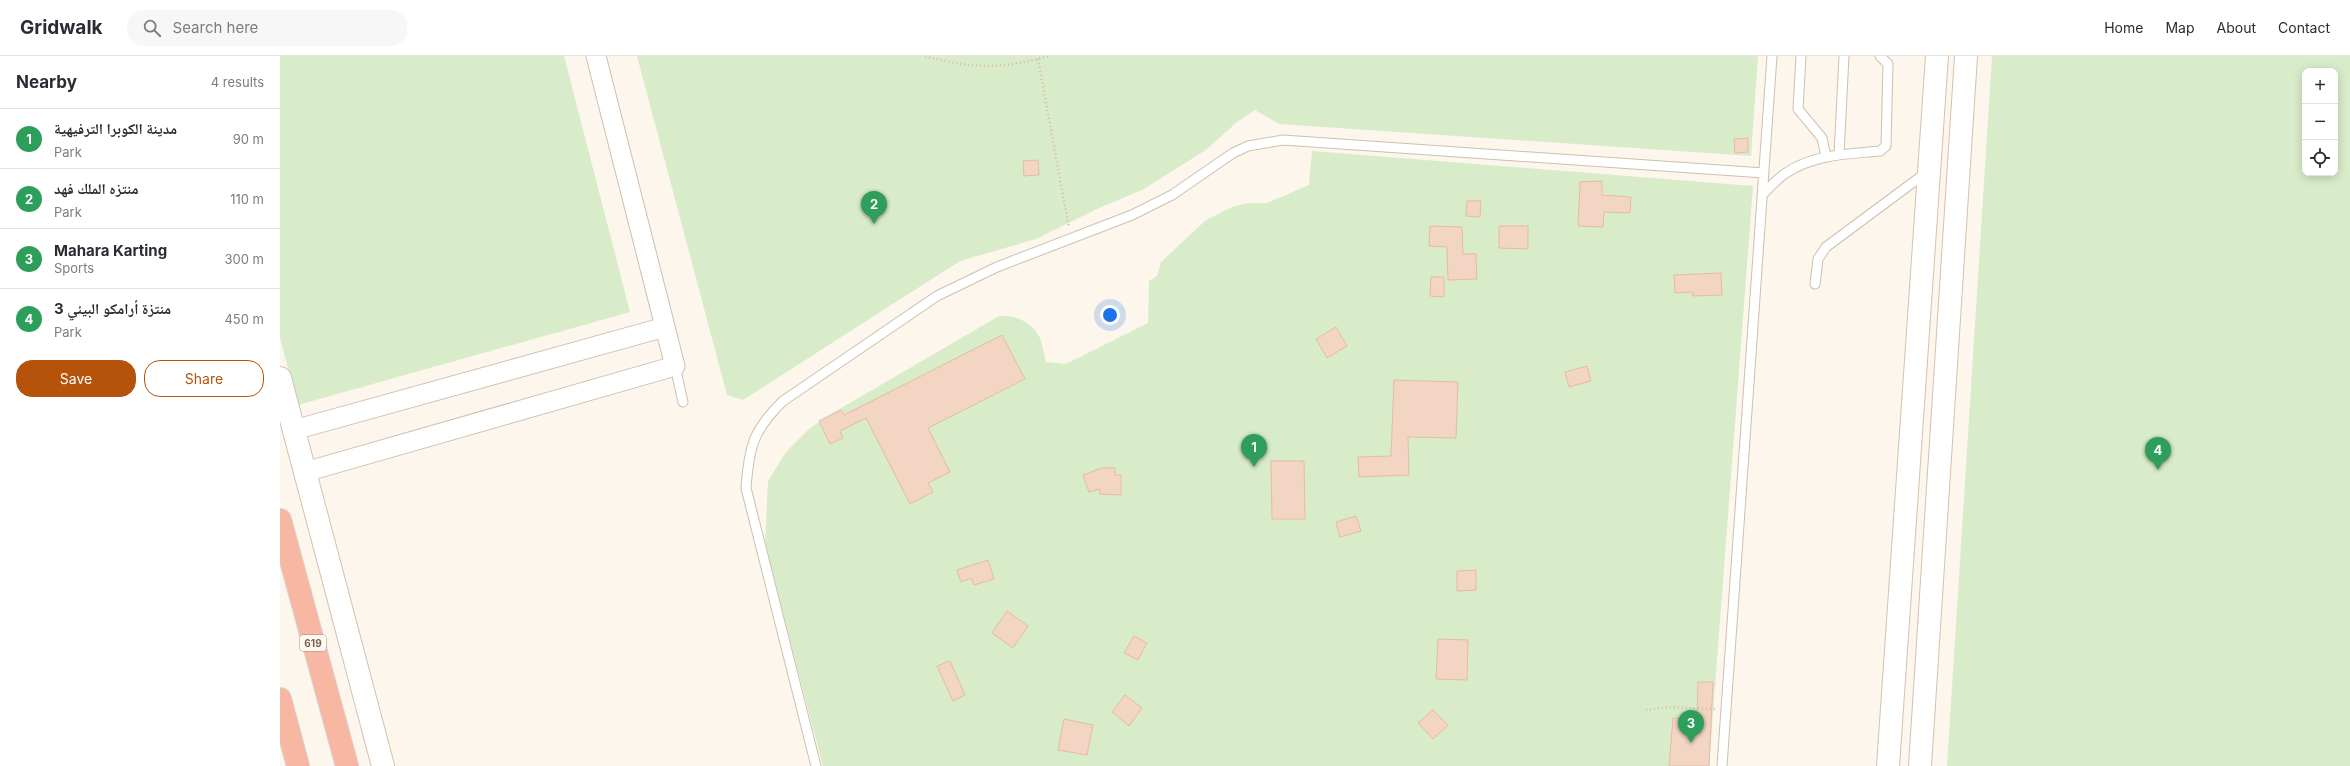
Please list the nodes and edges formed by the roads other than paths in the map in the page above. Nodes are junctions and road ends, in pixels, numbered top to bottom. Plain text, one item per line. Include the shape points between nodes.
1 (596, 56) edge
2 (1772, 56) edge
3 (1801, 56) edge
4 (1844, 56) edge
5 (1880, 56) edge
6 (1937, 56) edge
7 (1966, 56) edge
8 (1839, 156) junction
9 (1826, 157) junction
10 (1929, 171) junction
11 (1764, 173) junction
12 (1958, 173) junction
13 (1763, 194) junction
14 (1815, 284) dead end
15 (664, 327) junction
16 (675, 366) junction
17 (280, 378) edge
18 (683, 402) dead end
19 (294, 430) junction
20 (305, 472) junction
21 (1907, 497) junction
22 (1938, 500) junction
23 (280, 520) edge
24 (280, 699) edge
25 (298, 766) edge
26 (347, 766) edge
27 (383, 766) edge
28 (816, 766) edge
29 (1722, 766) edge
30 (1888, 766) edge
31 (1920, 766) edge

1 - 15 street
2 - 11 lane
3 - 9 lane via 1798,109 1822,138
4 - 8 lane
5 - 8 lane via 1888,64 1886,146 1880,151
6 - 10 street
7 - 12 street
8 - 9 lane
9 - 13 lane via 1785,173
10 - 12 street
10 - 14 lane via 1826,247 1818,259
10 - 21 street
11 - 13 lane
11 - 28 lane via 1283,140 1265,142 1233,153 1172,195 1132,215 998,267 938,296 783,401 765,419 753,440 748,460 746,488
12 - 22 street
13 - 29 lane
15 - 16 street
15 - 19 street
16 - 18 lane
16 - 20 street
17 - 19 street
19 - 20 street
20 - 27 street
21 - 22 street
21 - 30 street
22 - 31 street
23 - 26 highway, 619
24 - 25 highway

